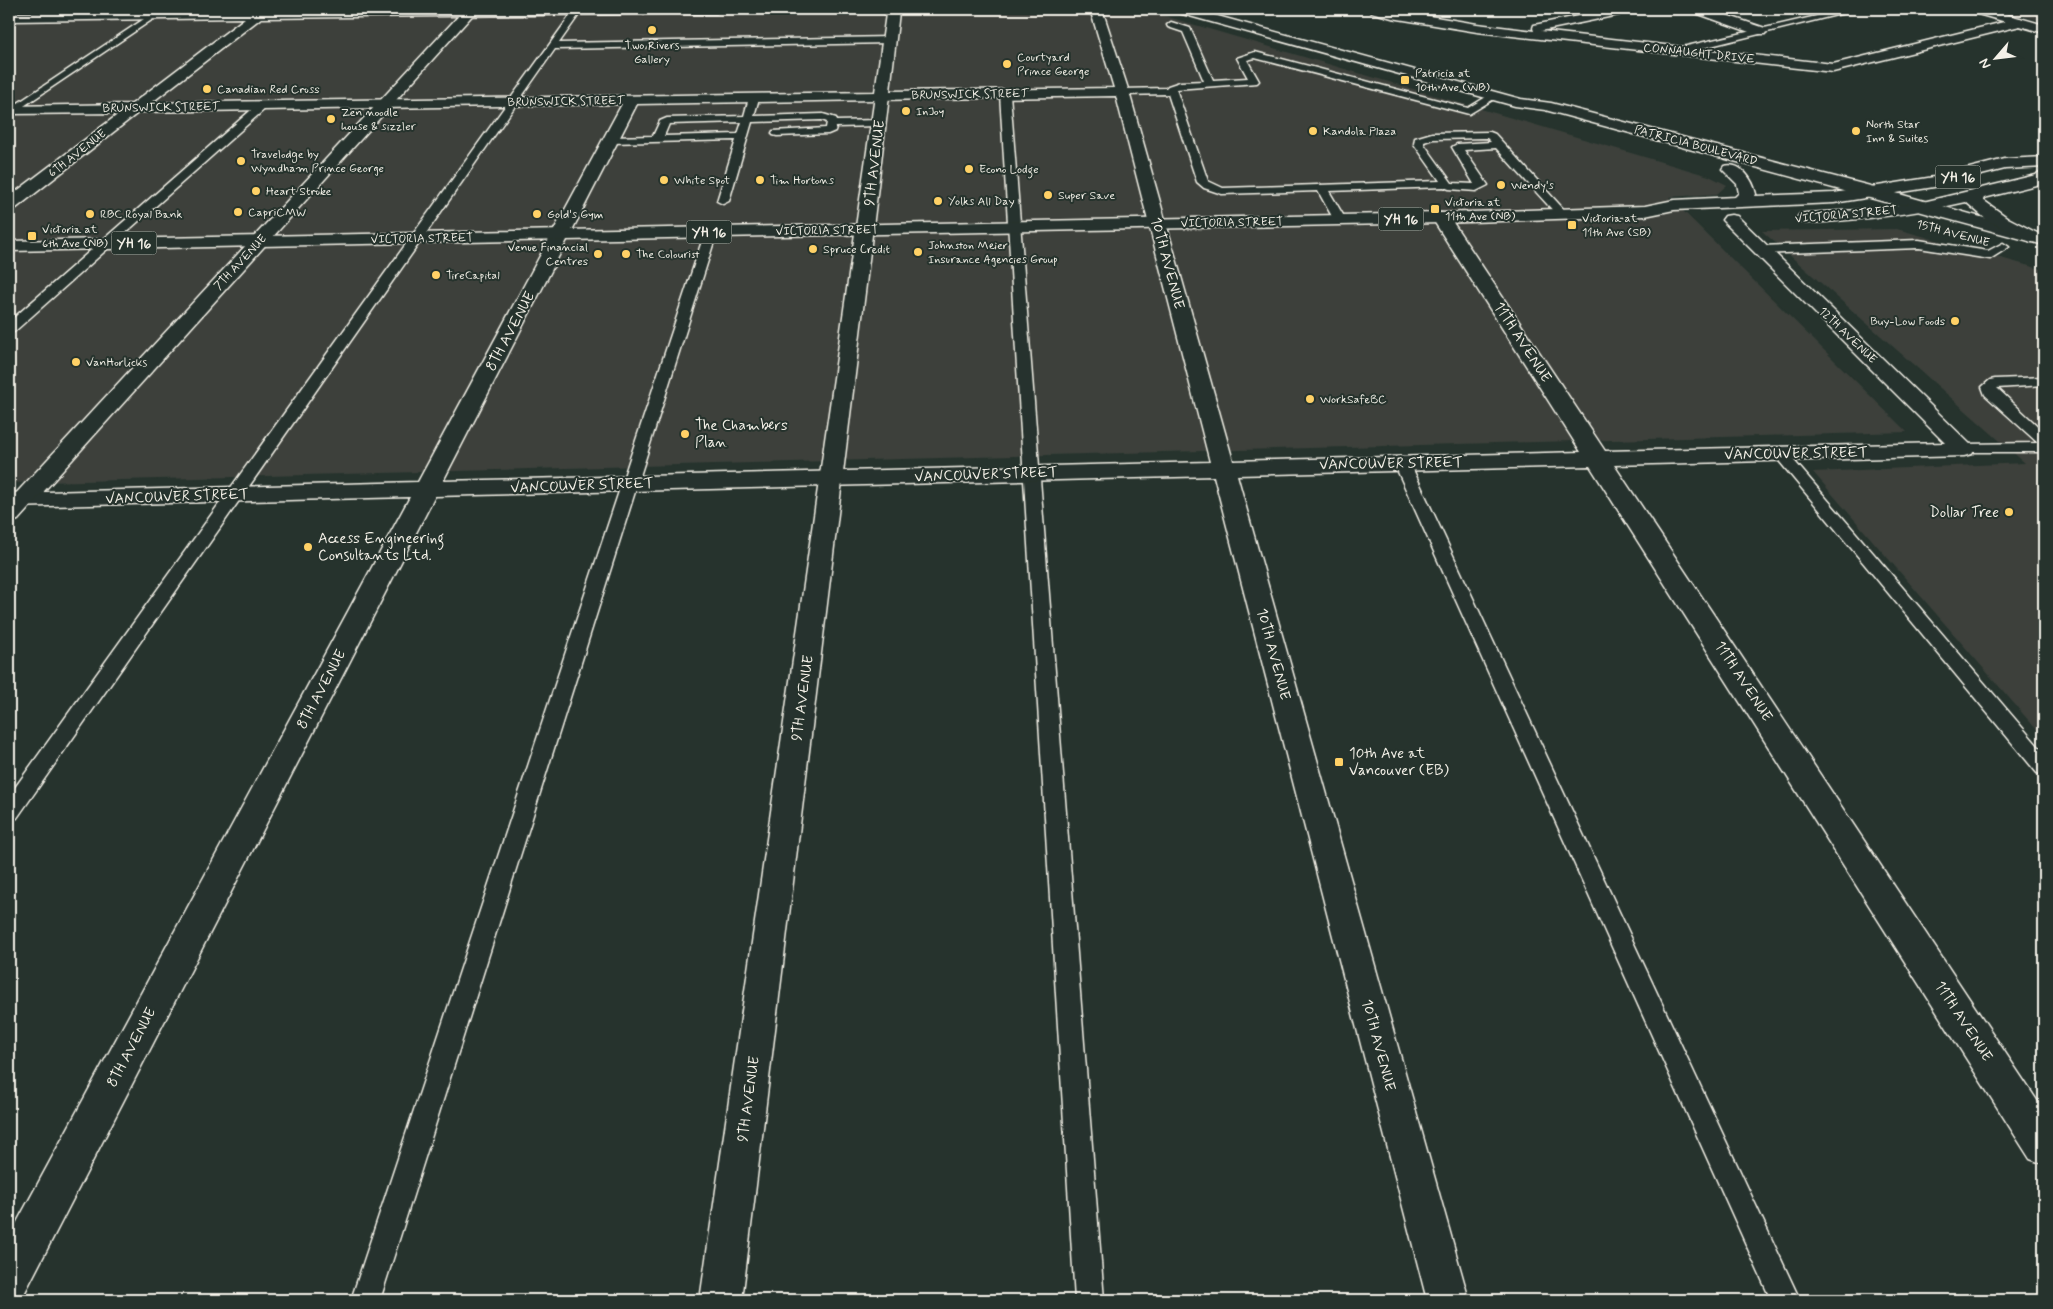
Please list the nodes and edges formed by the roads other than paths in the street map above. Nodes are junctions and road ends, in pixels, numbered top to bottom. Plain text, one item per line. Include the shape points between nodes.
1 (58, 9) edge
2 (716, 9) edge
3 (882, 9) edge
4 (1096, 9) edge
5 (1179, 9) edge
6 (1375, 9) edge
7 (1414, 9) edge
8 (1628, 9) edge
9 (1697, 9) edge
10 (1857, 9) edge
11 (1975, 9) edge
12 (471, 10) edge
13 (579, 10) edge
14 (262, 11) edge
15 (159, 12) edge
16 (1389, 13) junction
17 (9, 17) edge
18 (44, 17) junction
19 (2020, 22) junction
20 (1171, 25) dead end
21 (23, 29) dead end
22 (2044, 29) edge
23 (1760, 31) junction
24 (1516, 32) junction
25 (890, 40) junction
26 (553, 46) junction
27 (1678, 50) junction
28 (1210, 84) junction
29 (1172, 91) junction
30 (1122, 92) junction
31 (1005, 94) junction
32 (1494, 96) junction
33 (754, 98) junction
34 (632, 100) junction
35 (511, 102) junction
36 (1520, 103) junction
37 (386, 104) junction
38 (262, 106) junction
39 (136, 108) junction
40 (880, 109) junction
41 (10, 111) edge
42 (1474, 117) junction
43 (748, 119) junction
44 (832, 124) junction
45 (777, 133) dead end
46 (1490, 135) junction
47 (742, 138) junction
48 (657, 139) junction
49 (611, 140) junction
50 (1499, 145) junction
51 (2044, 162) edge
52 (1730, 169) junction
53 (2044, 176) edge
54 (1447, 184) junction
55 (1321, 187) junction
56 (1872, 192) junction
57 (1978, 194) junction
58 (1834, 198) junction
59 (723, 201) dead end
60 (1740, 202) junction
61 (9, 205) edge
62 (1645, 211) junction
63 (1883, 213) junction
64 (1562, 214) junction
65 (1922, 215) junction
66 (1441, 218) junction
67 (1789, 219) dead end
68 (1340, 220) junction
69 (1695, 220) dead end
70 (1732, 220) dead end
71 (1158, 224) junction
72 (1015, 226) junction
73 (866, 229) junction
74 (1948, 231) dead end
75 (711, 232) junction
76 (561, 235) junction
77 (417, 238) junction
78 (259, 241) junction
79 (104, 244) junction
80 (2035, 244) edge
81 (9, 246) edge
82 (2004, 247) junction
83 (1762, 250) junction
84 (9, 329) edge
85 (2044, 381) edge
86 (2044, 440) edge
87 (2044, 447) edge
88 (1964, 449) junction
89 (1780, 453) junction
90 (1599, 458) junction
91 (1402, 463) junction
92 (1223, 468) junction
93 (1030, 473) junction
94 (832, 478) junction
95 (629, 484) junction
96 (427, 489) junction
97 (235, 494) junction
98 (13, 505) edge
99 (2044, 767) edge
100 (9, 812) edge
101 (2044, 1145) edge
102 (9, 1278) edge
103 (366, 1300) edge
104 (721, 1300) edge
105 (1090, 1300) edge
106 (1448, 1300) edge
107 (1786, 1300) edge

1 - 18 main road
2 - 13 main road
3 - 25 main road, 9TH AVENUE via 893,12
4 - 30 main road, 10TH AVENUE
5 - 32 main road, PATRICIA BOULEVARD
6 - 16 main road, CONNAUGHT DRIVE
7 - 16 lane
8 - 24 main road
9 - 23 main road
10 - 23 lane
11 - 19 main road
12 - 13 main road
12 - 14 main road
12 - 37 main road, 7TH AVENUE
13 - 26 lane
14 - 15 main road
14 - 39 main road, 6TH AVENUE
15 - 18 main road
15 - 41 lane
16 - 24 main road, CONNAUGHT DRIVE
17 - 18 main road
18 - 21 main road
19 - 22 main road
19 - 27 main road, CONNAUGHT DRIVE via 1833,68
20 - 28 lane via 1188,30
23 - 27 lane
24 - 27 main road, CONNAUGHT DRIVE
25 - 26 lane
25 - 40 main road, 9TH AVENUE
26 - 35 lane
28 - 29 lane via 1180,85 1171,88
28 - 42 lane via 1254,82 1242,58 1261,55
29 - 30 lane
29 - 55 lane via 1203,182 1208,186 1222,191
30 - 31 main road, BRUNSWICK STREET
30 - 71 main road, 10TH AVENUE
31 - 40 main road, BRUNSWICK STREET
31 - 72 lane
32 - 36 main road, PATRICIA BOULEVARD
32 - 42 lane
33 - 34 main road, BRUNSWICK STREET
33 - 40 main road, BRUNSWICK STREET
33 - 43 lane
34 - 35 main road, BRUNSWICK STREET
34 - 49 main road, 8TH AVENUE
35 - 37 main road, BRUNSWICK STREET
35 - 77 lane
36 - 52 main road, PATRICIA BOULEVARD via 1537,112
36 - 56 main road, PATRICIA BOULEVARD via 1546,106
37 - 38 main road, BRUNSWICK STREET
37 - 78 main road, 7TH AVENUE
38 - 39 main road, BRUNSWICK STREET
38 - 79 lane
39 - 41 main road, BRUNSWICK STREET
39 - 61 main road, 6TH AVENUE
40 - 44 lane
40 - 73 main road, 9TH AVENUE
42 - 46 lane
43 - 44 lane via 823,117 832,120
43 - 47 lane
43 - 48 lane via 668,121
44 - 45 lane via 828,131
46 - 50 lane
46 - 54 lane via 1432,136 1419,140
47 - 48 lane
47 - 59 lane
48 - 49 lane
49 - 76 main road, 8TH AVENUE
50 - 54 lane via 1457,147 1482,185 1455,188
50 - 64 lane
51 - 56 main road, VICTORIA STREET / YH 16 via 2006,164 1934,182
52 - 58 main road, PATRICIA BOULEVARD
52 - 60 main road via 1745,182 1748,194
53 - 57 main road, YH 16
54 - 55 lane
55 - 68 lane
56 - 58 main road, VICTORIA STREET / YH 16
56 - 65 main road, 15TH AVENUE
57 - 65 main road, YH 16
57 - 80 main road via 1974,201 1983,210
58 - 60 main road, VICTORIA STREET / YH 16
58 - 63 main road, 15TH AVENUE
60 - 62 main road, VICTORIA STREET / YH 16 via 1674,205
62 - 64 main road, VICTORIA STREET / YH 16
62 - 69 main road, VICTORIA STREET / YH 16
63 - 65 main road, 15TH AVENUE
63 - 67 main road, VICTORIA STREET
64 - 66 main road, VICTORIA STREET / YH 16
65 - 80 main road, 15TH AVENUE
66 - 68 main road, VICTORIA STREET / YH 16
66 - 90 main road, 11TH AVENUE
68 - 71 main road, VICTORIA STREET / YH 16
70 - 83 main road, 12TH AVENUE
71 - 72 main road, VICTORIA STREET / YH 16
71 - 92 main road, 10TH AVENUE
72 - 73 main road, VICTORIA STREET / YH 16
72 - 93 lane
73 - 75 main road, VICTORIA STREET / YH 16
73 - 94 main road, 9TH AVENUE
74 - 82 main road, 15TH AVENUE
75 - 76 main road, VICTORIA STREET / YH 16
75 - 95 lane
76 - 77 main road, VICTORIA STREET / YH 16
76 - 96 main road, 8TH AVENUE
77 - 78 main road, VICTORIA STREET / YH 16
77 - 97 lane
78 - 79 main road, VICTORIA STREET / YH 16
78 - 98 main road, 7TH AVENUE
79 - 81 main road, VICTORIA STREET / YH 16
79 - 84 lane
80 - 82 main road, 15TH AVENUE
82 - 83 lane via 1990,255 1919,244
83 - 88 main road, 12TH AVENUE
85 - 86 lane via 1995,383 1989,387 1990,392
87 - 88 lane
88 - 89 main road, VANCOUVER STREET
89 - 90 main road, VANCOUVER STREET
89 - 99 lane
90 - 91 main road, VANCOUVER STREET
90 - 101 main road, 11TH AVENUE
91 - 92 main road, VANCOUVER STREET
91 - 107 lane
92 - 93 main road, VANCOUVER STREET
92 - 106 main road, 10TH AVENUE
93 - 94 main road, VANCOUVER STREET
93 - 105 lane
94 - 95 main road, VANCOUVER STREET
94 - 104 main road, 9TH AVENUE
95 - 96 main road, VANCOUVER STREET
95 - 103 lane
96 - 97 main road, VANCOUVER STREET
96 - 102 main road, 8TH AVENUE
97 - 98 main road, VANCOUVER STREET
97 - 100 lane

